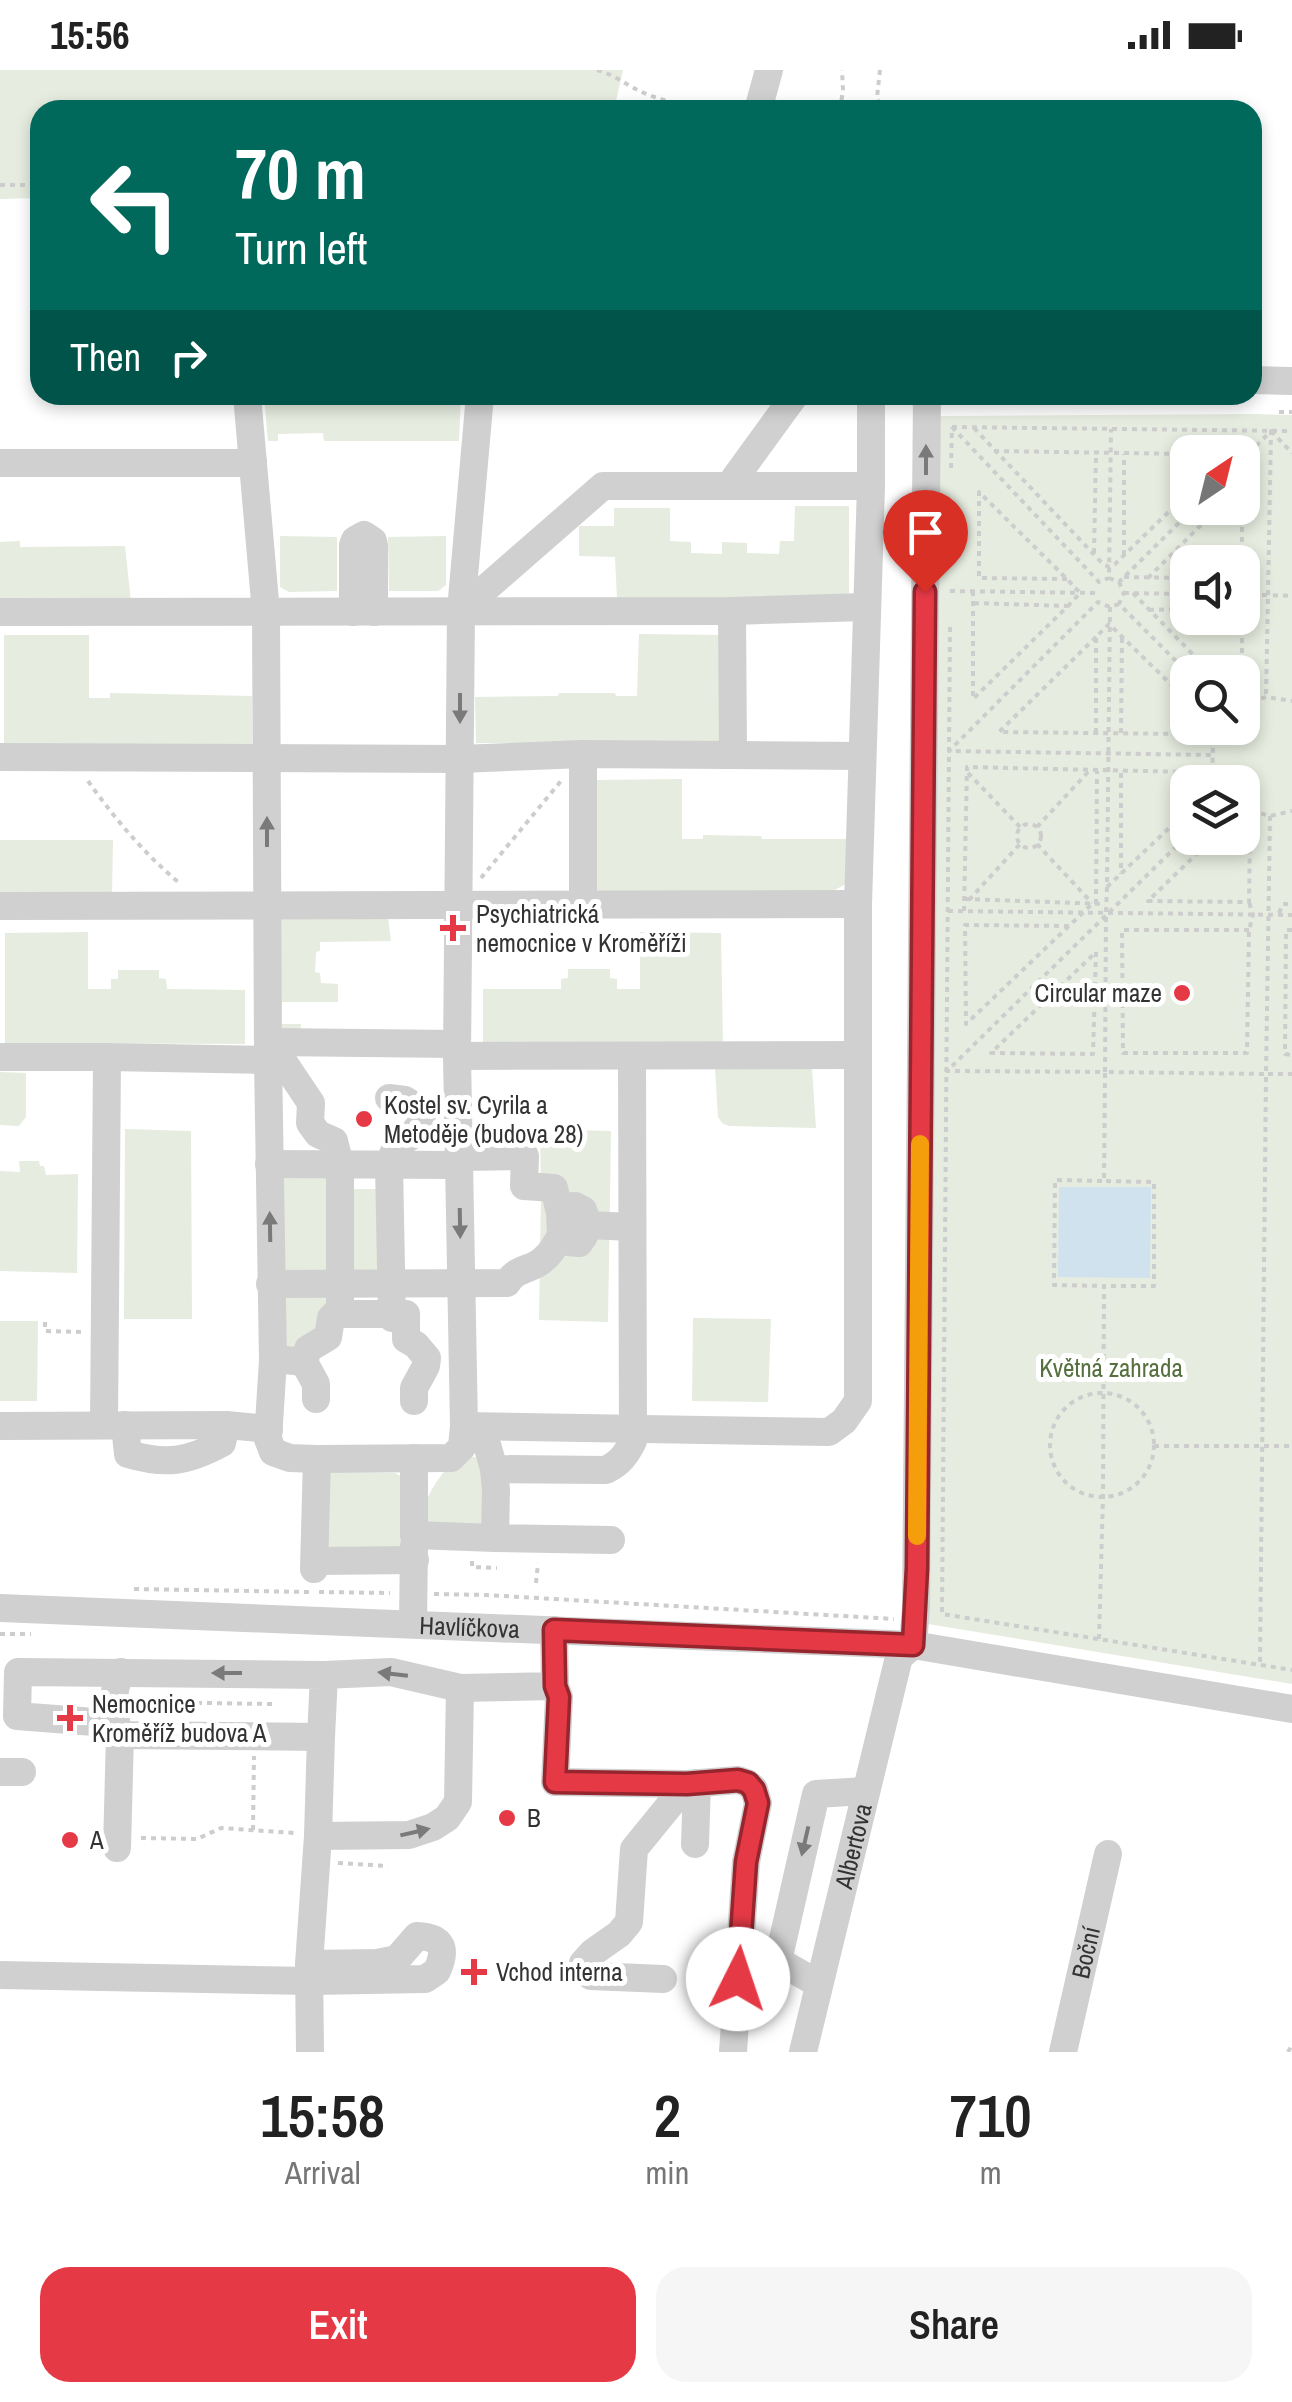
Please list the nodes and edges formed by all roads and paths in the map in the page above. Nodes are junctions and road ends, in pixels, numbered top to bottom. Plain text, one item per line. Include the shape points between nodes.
1 (597, 70) edge
2 (769, 70) edge
3 (842, 70) edge
4 (880, 70) edge
5 (668, 100) edge
6 (761, 100) edge
7 (842, 100) edge
8 (878, 100) edge
9 (30, 184) edge
10 (0, 185) edge
11 (1262, 380) edge
12 (1292, 381) edge
13 (249, 405) edge
14 (479, 405) edge
15 (788, 405) edge
16 (871, 405) edge
17 (926, 405) edge
18 (1279, 412) dead end
19 (1292, 412) edge
20 (952, 427) junction
21 (974, 428) junction
22 (1112, 429) junction
23 (1271, 431) junction
24 (1292, 431) edge
25 (1260, 442) edge
26 (994, 451) junction
27 (1096, 452) junction
28 (1111, 453) junction
29 (1124, 453) junction
30 (1292, 453) edge
31 (1170, 454) edge
32 (0, 463) edge
33 (253, 463) junction
34 (951, 482) dead end
35 (729, 486) junction
36 (871, 486) junction
37 (1170, 510) edge
38 (1177, 525) edge
39 (1201, 525) edge
40 (1124, 554) junction
41 (1094, 555) junction
42 (1109, 566) junction
43 (1109, 578) junction
44 (1148, 578) junction
45 (1170, 578) edge
46 (1067, 579) junction
47 (1122, 580) junction
48 (1099, 582) junction
49 (950, 591) dead end
50 (973, 591) junction
51 (1080, 593) junction
52 (1095, 593) junction
53 (1124, 593) junction
54 (1133, 593) junction
55 (1170, 594) edge
56 (1260, 596) edge
57 (1268, 596) junction
58 (1292, 596) edge
59 (973, 602) junction
60 (1098, 602) junction
61 (1119, 604) junction
62 (1068, 606) junction
63 (866, 607) junction
64 (1110, 607) junction
65 (1170, 609) edge
66 (461, 610) junction
67 (1150, 610) junction
68 (732, 611) junction
69 (950, 611) dead end
70 (0, 612) edge
71 (266, 613) junction
72 (1110, 624) junction
73 (1096, 637) junction
74 (1122, 637) junction
75 (1170, 655) edge
76 (1194, 655) edge
77 (1170, 684) edge
78 (1266, 697) junction
79 (1260, 699) edge
80 (1292, 701) edge
81 (1096, 733) junction
82 (1108, 733) junction
83 (1121, 733) junction
84 (1170, 734) edge
85 (1213, 745) edge
86 (949, 751) junction
87 (1108, 753) junction
88 (583, 754) junction
89 (733, 755) junction
90 (1212, 755) junction
91 (862, 756) junction
92 (0, 757) edge
93 (80, 757) junction
94 (267, 758) junction
95 (460, 760) junction
96 (1213, 765) edge
97 (1089, 771) junction
98 (1096, 771) junction
99 (967, 772) junction
100 (1108, 772) junction
101 (1120, 772) junction
102 (1170, 772) edge
103 (1292, 812) edge
104 (1260, 814) edge
105 (1270, 816) junction
106 (1020, 827) junction
107 (1037, 827) junction
108 (1170, 827) edge
109 (1020, 844) junction
110 (1037, 844) junction
111 (1170, 852) edge
112 (1195, 855) edge
113 (1250, 855) edge
114 (1121, 874) junction
115 (176, 881) dead end
116 (1107, 887) junction
117 (967, 899) junction
118 (1249, 902) junction
119 (583, 904) junction
120 (858, 904) junction
121 (1093, 904) junction
122 (1106, 904) junction
123 (1292, 904) edge
124 (267, 905) junction
125 (459, 905) junction
126 (0, 906) edge
127 (948, 911) junction
128 (964, 911) junction
129 (1083, 913) junction
130 (1106, 913) junction
131 (1253, 915) junction
132 (1268, 915) junction
133 (1276, 915) junction
134 (1292, 915) edge
135 (1068, 926) junction
136 (1249, 930) junction
137 (1292, 930) edge
138 (1096, 952) joint
139 (457, 1050) junction
140 (269, 1052) junction
141 (858, 1055) junction
142 (1292, 1055) edge
143 (632, 1056) junction
144 (0, 1057) edge
145 (107, 1057) junction
146 (947, 1070) junction
147 (1105, 1072) junction
148 (1266, 1074) junction
149 (1292, 1074) edge
150 (389, 1098) dead end
151 (459, 1161) junction
152 (269, 1164) junction
153 (340, 1165) junction
154 (389, 1165) junction
155 (1104, 1181) junction
156 (560, 1224) junction
157 (632, 1226) junction
158 (270, 1284) junction
159 (340, 1284) junction
160 (391, 1284) junction
161 (462, 1284) junction
162 (1104, 1286) junction
163 (46, 1322) dead end
164 (397, 1324) junction
165 (334, 1325) junction
166 (105, 1332) junction
167 (273, 1360) junction
168 (1103, 1392) junction
169 (414, 1394) dead end
170 (114, 1425) junction
171 (0, 1426) edge
172 (473, 1426) junction
173 (632, 1428) junction
174 (269, 1429) junction
175 (1154, 1446) junction
176 (1262, 1446) junction
177 (1292, 1446) edge
178 (414, 1458) junction
179 (318, 1459) junction
180 (494, 1469) junction
181 (1103, 1497) junction
182 (495, 1538) junction
183 (612, 1540) dead end
184 (414, 1568) junction
185 (122, 1588) dead end
186 (0, 1608) edge
187 (412, 1624) junction
188 (554, 1630) junction
189 (1100, 1639) junction
190 (913, 1645) junction
191 (1260, 1665) junction
192 (1292, 1670) edge
193 (121, 1672) junction
194 (324, 1674) junction
195 (555, 1686) junction
196 (460, 1688) junction
197 (114, 1701) junction
198 (1292, 1709) edge
199 (263, 1726) junction
200 (120, 1735) junction
201 (322, 1737) junction
202 (692, 1783) junction
203 (865, 1792) junction
204 (253, 1830) junction
205 (117, 1843) joint
206 (695, 1844) dead end
207 (317, 1849) junction
208 (1108, 1854) dead end
209 (388, 1866) dead end
210 (377, 1971) dead end
211 (310, 1973) junction
212 (0, 1975) edge
213 (663, 1980) dead end
214 (820, 1984) junction
215 (1292, 2045) edge
216 (310, 2052) edge
217 (733, 2052) edge
218 (803, 2052) edge
219 (1063, 2052) edge
220 (1288, 2052) edge

1 - 5 path
2 - 6 street
3 - 7 path
4 - 8 path
9 - 10 path
11 - 12 street
13 - 33 street
14 - 66 street
15 - 35 street
16 - 36 street
190 -> 17 street
18 - 19 path
20 - 21 path
20 - 34 path
20 - 48 path
21 - 22 path
21 - 26 path
22 - 23 path
22 - 28 path
23 - 24 path
23 - 25 path
23 - 30 path
23 - 57 path
26 - 27 path
26 - 41 path
27 - 28 path
27 - 41 path
28 - 29 path
28 - 42 path
29 - 31 path
29 - 40 path
32 - 33 street
33 - 71 street
35 - 36 street
35 - 66 street via 603,486
36 - 63 street
37 - 40 path
38 - 47 path
39 - 44 path
40 - 42 path
41 - 42 path
42 - 43 path
43 - 47 path
43 - 48 path
44 - 45 path
44 - 47 path
46 - 46 path via 1030,542 979,492 980,578
46 - 51 path
47 - 53 path
48 - 52 path
49 - 50 path
50 - 51 path
50 - 59 path
51 - 52 path
51 - 62 path
52 - 60 path
53 - 54 path
53 - 61 path
54 - 55 path
54 - 67 path
56 - 57 path
57 - 58 path
57 - 78 path
59 - 62 path
59 - 62 path via 973,700
60 - 64 path
60 - 86 path
61 - 64 path
61 - 75 path
63 - 68 street
63 - 91 street
64 - 72 path
65 - 67 path
66 - 68 street
66 - 71 street
66 -> 95 street
67 - 76 path
68 - 89 street
69 - 86 path
70 - 71 street
71 - 94 street
72 - 73 path
72 - 74 path
72 - 82 path
73 - 81 path
73 - 81 path via 999,732
74 - 77 path
74 - 83 path
78 - 79 path
78 - 80 path
81 - 82 path
82 - 83 path
82 - 87 path
83 - 84 path
85 - 90 path
86 - 87 path
86 - 127 path
87 - 90 path
87 - 100 path
88 - 89 street
88 - 95 street
88 - 119 street
88 - 125 path
89 - 91 street
90 - 96 path
91 - 120 street
92 - 93 street
93 - 94 street
93 - 115 path via 112,816
94 - 95 street
124 -> 94 street
95 - 125 street
97 - 98 path
97 - 99 path
97 - 107 path
98 - 100 path
98 - 121 path
99 - 106 path
99 - 117 path
100 - 101 path
100 - 116 path
101 - 102 path
101 - 114 path
103 - 105 path
104 - 105 path
105 - 132 path
106 - 107 path
106 - 109 path
107 - 110 path
108 - 114 path
109 - 110 path
109 - 117 path
110 - 121 path
111 - 130 path
112 - 118 path via 1148,901
113 - 118 path
114 - 116 path
116 - 122 path
117 - 121 path
117 - 128 path
118 - 131 path
119 - 120 street
119 - 125 street
120 - 141 street
121 - 122 path
121 - 129 path
122 - 130 path
123 - 133 path via 1283,904
124 - 125 street
124 - 126 street
124 - 140 street
125 - 139 street
127 - 128 path
127 - 146 path
128 - 129 path
129 - 130 path
129 - 135 path
130 - 131 path
130 - 146 path
130 - 147 path
131 - 132 path
131 - 136 path
132 - 133 path
132 - 148 path
133 - 134 path
135 - 135 path via 1043,951 966,1024 966,925
136 - 136 path via 1247,1054 1123,1053 1122,930
137 - 142 path via 1286,930 1284,1054
138 - 138 path via 1093,1054 992,1053 1004,1040
139 - 140 street
139 - 143 street
139 - 151 street
140 - 145 street
140 - 152 street
140 - 153 street via 311,1103 310,1123 334,1141
141 - 143 street
141 - 173 street via 858,1401 829,1432
143 - 157 street
144 - 145 street
145 - 166 street
146 - 147 path
146 - 189 path via 942,1614
147 - 148 path
147 - 155 path
148 - 149 path
148 - 176 path
150 - 154 street via 405,1100 422,1118 396,1146
151 - 154 street
151 - 156 street via 525,1156 524,1186 554,1188
151 -> 161 street
152 - 153 street
158 -> 152 street
153 - 154 street
153 - 159 street
154 - 160 street
155 - 162 path via 1056,1180 1054,1285
155 - 162 path via 1154,1182 1154,1286
156 - 157 street via 568,1242 579,1242 588,1225
156 - 161 street via 552,1251 508,1283
157 - 173 street
158 - 159 street
158 - 167 street
159 - 160 street
159 - 165 street
160 - 161 street
160 - 164 street
161 - 172 street
162 - 168 path
163 - 166 path via 45,1331
164 - 165 street
164 - 169 street via 426,1358
165 - 167 street via 308,1349 312,1381
166 - 170 street
167 - 174 street
168 - 175 path via 1144,1413
168 - 181 path
168 - 181 path via 1074,1400 1050,1437 1063,1479
170 - 171 street
170 - 174 street
172 - 173 street
172 - 178 street via 451,1458
172 - 180 street
173 - 180 street via 626,1455 606,1470
174 - 179 street via 273,1452
175 - 176 path
175 - 181 path via 1152,1462 1133,1487
176 - 177 path
176 - 191 path
178 - 179 street
178 - 184 street
179 - 184 street via 315,1565
180 - 182 street
181 - 189 path
182 - 183 street
182 - 184 street
184 - 185 path
184 - 187 street
186 - 187 street, Havlíčkova
187 - 188 street, Havlíčkova
188 - 190 street, Havlíčkova
188 - 195 street
189 - 191 path
190 - 198 street, Havlíčkova
190 - 203 street, Albertova via 900,1657
191 - 192 path
194 -> 193 street
193 - 197 street
193 - 200 street via 18,1672 17,1702 17,1716 107,1722
196 -> 194 street via 391,1672
194 - 201 street
195 - 196 street
195 - 202 street via 555,1782
207 -> 196 street via 409,1836 447,1818 458,1802
197 - 199 path via 272,1704
197 - 200 street
199 - 200 street
199 - 201 street
199 - 204 path
200 - 205 street
201 - 207 street
202 - 206 street
202 - 213 street via 634,1849 629,1922 584,1963 592,1976
202 - 217 street via 748,1783 758,1803 746,1862
203 - 214 street, Albertova
203 -> 214 street via 816,1794 778,1961
204 - 205 path via 221,1828 197,1839
204 - 207 path
207 - 209 path
207 - 211 street
208 - 219 street, Boční
210 - 211 street
211 - 212 street
211 - 216 street
214 - 218 street, Albertova
215 - 220 path

